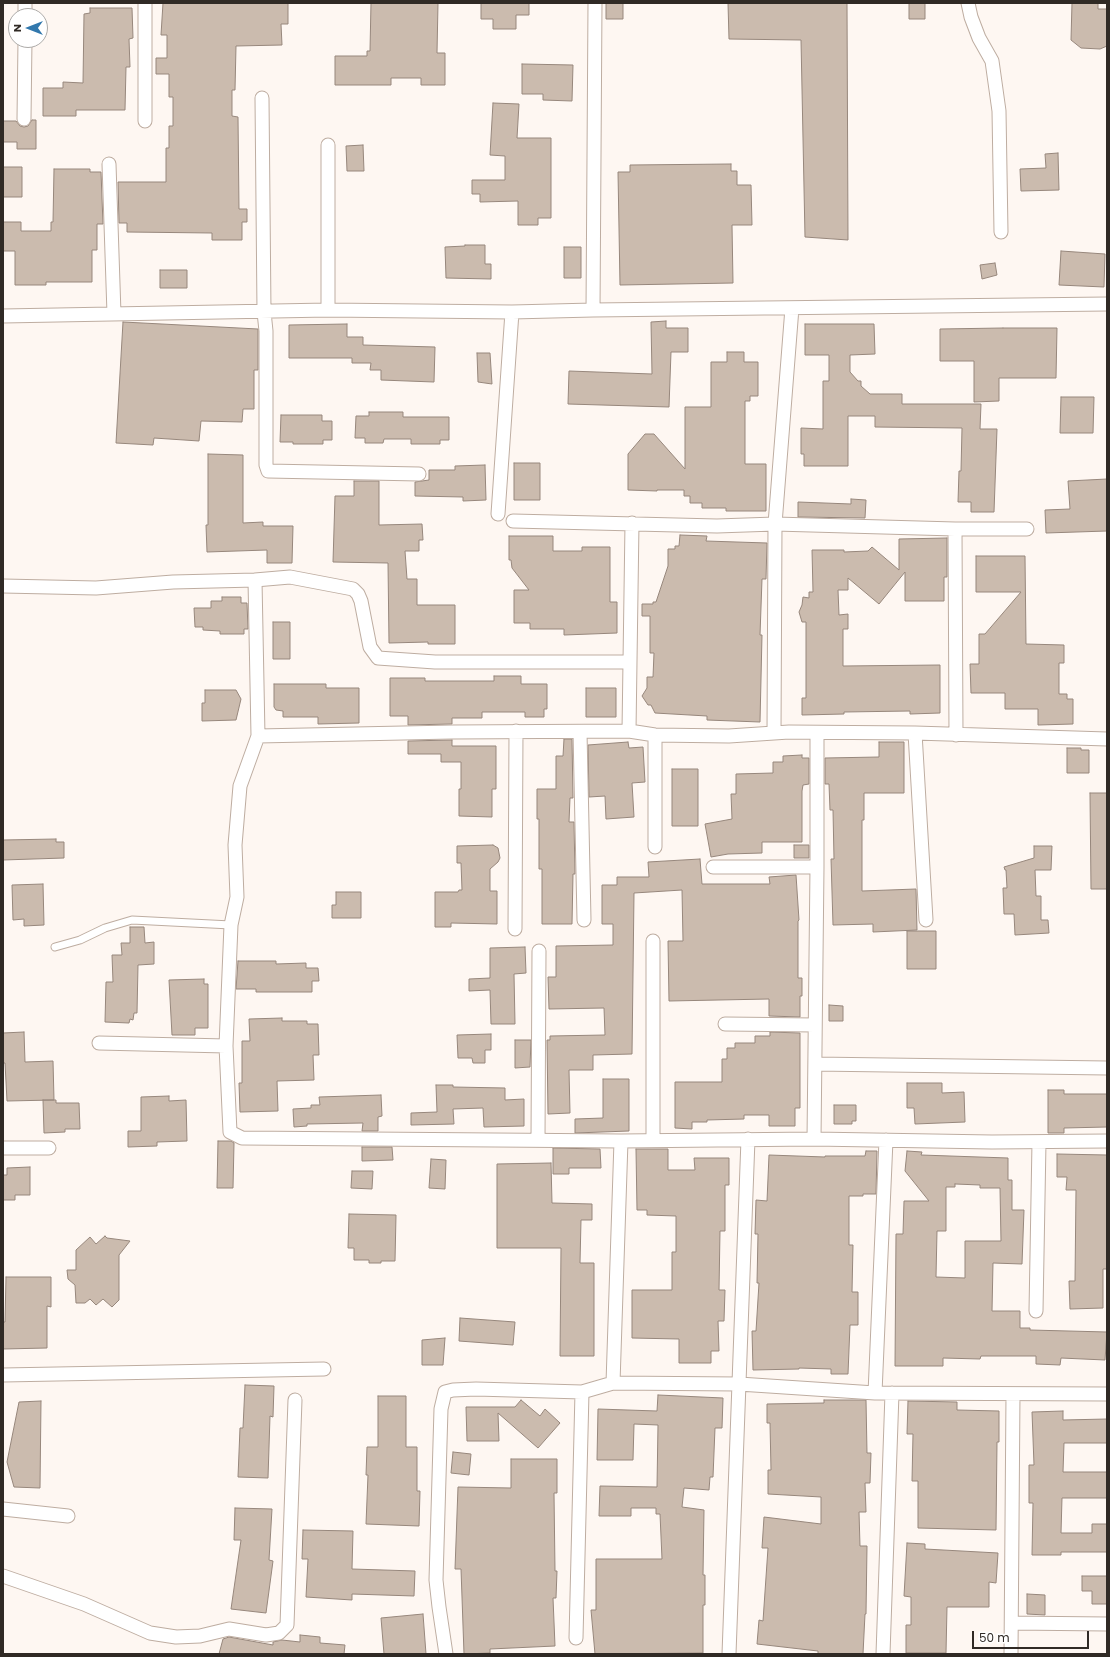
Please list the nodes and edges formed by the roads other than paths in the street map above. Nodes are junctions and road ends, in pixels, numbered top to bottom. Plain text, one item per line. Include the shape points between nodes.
1 (145, 3) edge
2 (595, 3) edge
3 (968, 3) edge
4 (25, 48) edge
5 (262, 98) dead end
6 (24, 120) dead end
7 (145, 121) dead end
8 (328, 145) dead end
9 (109, 164) dead end
10 (1001, 232) dead end
11 (1107, 304) edge
12 (792, 308) junction
13 (328, 310) junction
14 (593, 310) junction
15 (264, 312) junction
16 (512, 312) junction
17 (114, 314) junction
18 (3, 316) edge
19 (419, 474) dead end
20 (498, 514) dead end
21 (514, 521) dead end
22 (632, 523) junction
23 (776, 524) junction
24 (955, 529) junction
25 (1027, 529) dead end
26 (255, 580) junction
27 (3, 586) edge
28 (630, 662) junction
29 (516, 731) junction
30 (629, 731) junction
31 (580, 732) junction
32 (774, 733) junction
33 (817, 733) junction
34 (915, 733) junction
35 (655, 734) junction
36 (956, 734) junction
37 (258, 736) junction
38 (1107, 739) edge
39 (655, 847) dead end
40 (714, 867) dead end
41 (817, 867) junction
42 (584, 920) dead end
43 (926, 920) dead end
44 (231, 925) junction
45 (515, 930) dead end
46 (653, 941) dead end
47 (55, 947) dead end
48 (539, 952) dead end
49 (726, 1024) dead end
50 (815, 1025) junction
51 (99, 1043) dead end
52 (226, 1046) junction
53 (815, 1064) junction
54 (1107, 1068) edge
55 (748, 1139) junction
56 (814, 1139) junction
57 (538, 1140) junction
58 (653, 1140) junction
59 (886, 1140) junction
60 (621, 1141) junction
61 (1107, 1141) edge
62 (1039, 1142) junction
63 (3, 1148) edge
64 (49, 1148) dead end
65 (1036, 1311) dead end
66 (324, 1369) dead end
67 (3, 1375) edge
68 (613, 1383) junction
69 (739, 1384) junction
70 (582, 1392) junction
71 (875, 1393) junction
72 (892, 1393) junction
73 (1013, 1394) junction
74 (1107, 1394) edge
75 (295, 1400) dead end
76 (3, 1509) edge
77 (68, 1516) dead end
78 (3, 1576) edge
79 (1012, 1623) junction
80 (1107, 1624) edge
81 (576, 1638) dead end
82 (446, 1654) edge
83 (729, 1654) edge
84 (883, 1654) edge
85 (1012, 1654) edge

1 - 7 street
2 - 14 street
3 - 10 street via 979,38 992,61 998,104
4 - 6 street
5 - 15 street
8 - 13 street
9 - 17 street
11 - 12 street
12 - 14 street
12 - 23 street
13 - 15 street
13 - 16 street
14 - 16 street
15 - 17 street
15 - 19 street via 268,471
16 - 20 street
17 - 18 street
21 - 22 street
22 - 23 street via 717,526
22 - 28 street
23 - 24 street
23 - 32 street
24 - 25 street
24 - 36 street
26 - 27 street via 172,582 96,588
26 - 28 street via 290,577 352,589 361,601 370,647 378,658 435,662
26 - 37 street
28 - 30 street
29 - 31 street
29 - 37 street
29 - 45 street
30 - 31 street
30 - 35 street
31 - 42 street
32 - 33 street
32 - 35 street via 729,736
33 - 34 street
33 - 41 street
34 - 36 street
34 - 43 street
35 - 39 street
36 - 38 street
37 - 44 street via 240,786 235,845 237,897
40 - 41 street
41 - 50 street
44 - 47 lane via 132,920
44 - 52 street
46 - 58 street
48 - 57 street
49 - 50 street
50 - 53 street
51 - 52 street
52 - 57 street via 230,1132 242,1138
53 - 54 street
53 - 56 street
55 - 56 street
55 - 58 street
55 - 69 street
56 - 59 street
57 - 60 street
58 - 60 street
59 - 62 street
59 - 71 street
60 - 68 street
61 - 62 street
62 - 65 street
63 - 64 street
66 - 67 street
68 - 69 street
68 - 70 street
69 - 71 street
69 - 83 street
70 - 81 street
70 - 82 street via 476,1389 445,1392 441,1409 436,1580
71 - 72 street
72 - 73 street
72 - 84 street
73 - 74 street
73 - 79 street
75 - 78 street via 287,1625 279,1633 266,1635 229,1629 200,1636 176,1637 150,1633 84,1604
76 - 77 street
79 - 80 street
79 - 85 street

